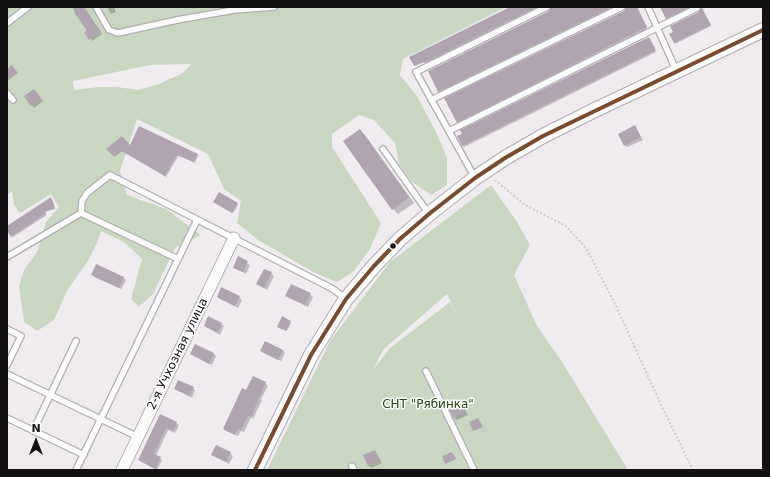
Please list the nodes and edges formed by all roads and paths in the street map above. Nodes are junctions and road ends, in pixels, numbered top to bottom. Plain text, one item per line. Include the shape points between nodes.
1 (28, 7) edge
2 (96, 7) edge
3 (274, 7) edge
4 (547, 7) edge
5 (622, 7) edge
6 (648, 7) edge
7 (250, 8) edge
8 (697, 8) dead end
9 (7, 23) edge
10 (658, 28) junction
11 (763, 30) edge
12 (677, 72) junction
13 (7, 94) edge
14 (13, 100) dead end
15 (431, 100) junction
16 (449, 131) junction
17 (383, 150) dead end
18 (480, 174) junction
19 (81, 213) junction
20 (429, 214) junction
21 (197, 220) junction
22 (234, 238) junction
23 (7, 257) edge
24 (178, 259) junction
25 (346, 299) junction
26 (7, 329) edge
27 (76, 341) dead end
28 (7, 365) edge
29 (426, 371) dead end
30 (7, 374) edge
31 (50, 395) junction
32 (7, 418) edge
33 (101, 419) junction
34 (33, 431) junction
35 (139, 438) junction
36 (84, 455) junction
37 (76, 470) edge
38 (122, 470) edge
39 (255, 470) edge
40 (474, 470) edge
41 (693, 470) edge

1 - 9 lane
2 - 7 lane via 109,30 118,33
3 - 7 lane
4 - 15 lane via 416,72
5 - 15 lane
6 - 10 lane
8 - 10 lane
10 - 12 lane
10 - 16 lane
11 - 12 street
12 - 18 street via 543,136
13 - 14 lane
15 - 16 lane
16 - 18 lane
17 - 20 lane
18 - 20 street
18 - 41 path via 525,205 566,226 586,248
19 - 21 lane via 82,201 87,193 110,175
19 - 23 lane
19 - 24 lane
20 - 25 street via 388,251
21 - 22 lane
21 - 24 lane
22 - 25 lane via 333,289
22 - 35 street, 2-я Учхозная улица
24 - 33 lane
25 - 39 street via 311,355
26 - 28 lane via 21,336
27 - 31 lane
29 - 40 lane
30 - 31 lane
31 - 33 lane
31 - 34 lane
32 - 34 lane
33 - 35 lane
33 - 36 lane
34 - 36 lane
35 - 38 street, 2-я Учхозная улица
36 - 37 lane

